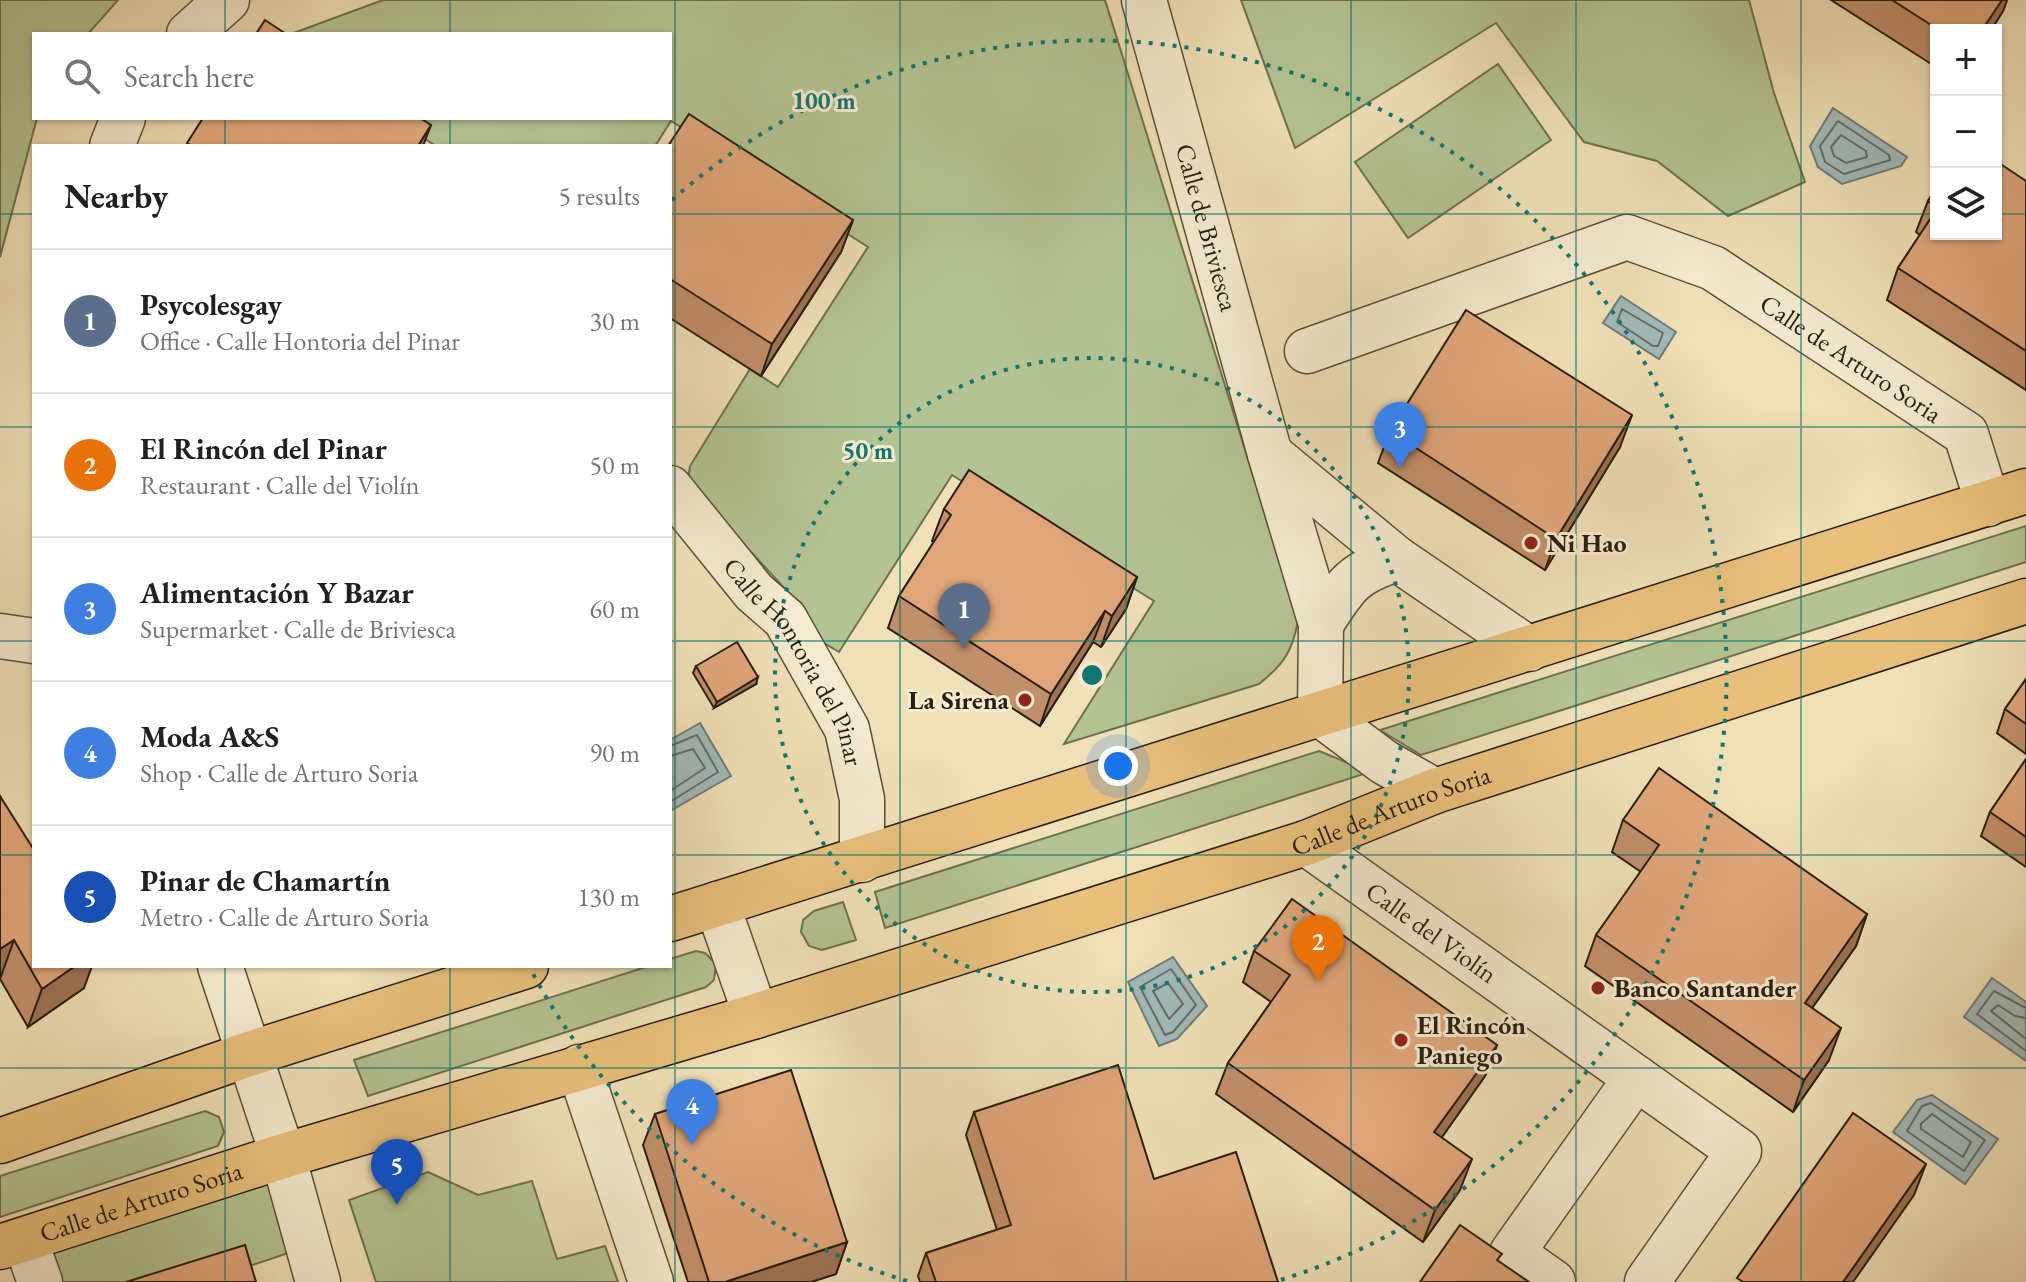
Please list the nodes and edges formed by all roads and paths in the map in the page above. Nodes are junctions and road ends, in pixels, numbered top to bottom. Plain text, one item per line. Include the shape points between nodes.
1 (227, 0) edge
2 (1144, 0) edge
3 (191, 32) edge
4 (122, 120) edge
5 (113, 144) edge
6 (1307, 351) dead end
7 (1270, 454) junction
8 (672, 490) edge
9 (2007, 498) edge
10 (1397, 559) junction
11 (2026, 601) edge
12 (1321, 624) junction
13 (0, 636) edge
14 (32, 641) edge
15 (1529, 649) junction
16 (1320, 714) junction
17 (1435, 791) junction
18 (1306, 843) junction
19 (862, 860) junction
20 (717, 904) junction
21 (672, 918) edge
22 (221, 968) edge
23 (520, 968) edge
24 (756, 1016) junction
25 (249, 1054) junction
26 (579, 1067) junction
27 (1636, 1078) junction
28 (0, 1141) edge
29 (283, 1156) junction
30 (13, 1244) edge
31 (40, 1282) edge
32 (318, 1282) edge
33 (651, 1282) edge
34 (1553, 1282) edge
35 (1647, 1282) edge

1 - 3 street
2 - 7 street, Calle de Briviesca
4 - 5 street
6 - 9 street, Calle de Arturo Soria via 1627,237 1713,268 1966,434
7 - 10 street
7 - 12 street, Calle de Briviesca
8 - 19 street, Calle Hontoria del Pinar via 754,592 785,619 847,729 862,799
9 - 15 main road, Calle de Arturo Soria
10 - 12 street via 1364,569
10 - 15 street
11 - 17 main road, Calle de Arturo Soria
12 - 16 street, Calle de Briviesca
13 - 14 street
15 - 16 main road, Calle de Arturo Soria
16 - 17 street via 1384,762
16 - 19 main road, Calle de Arturo Soria
17 - 18 main road, Calle de Arturo Soria
18 - 24 main road, Calle de Arturo Soria
18 - 27 street, Calle del Violín
19 - 20 main road, Calle de Arturo Soria
20 - 21 main road, Calle de Arturo Soria
20 - 24 street
22 - 25 street
23 - 25 main road
24 - 26 main road, Calle de Arturo Soria
25 - 28 main road
25 - 29 street
26 - 29 main road, Calle de Arturo Soria
26 - 33 street
27 - 34 street via 1512,1253
27 - 35 street, Calle del Violín via 1739,1151
29 - 30 main road, Calle de Arturo Soria
29 - 32 street
30 - 31 street

